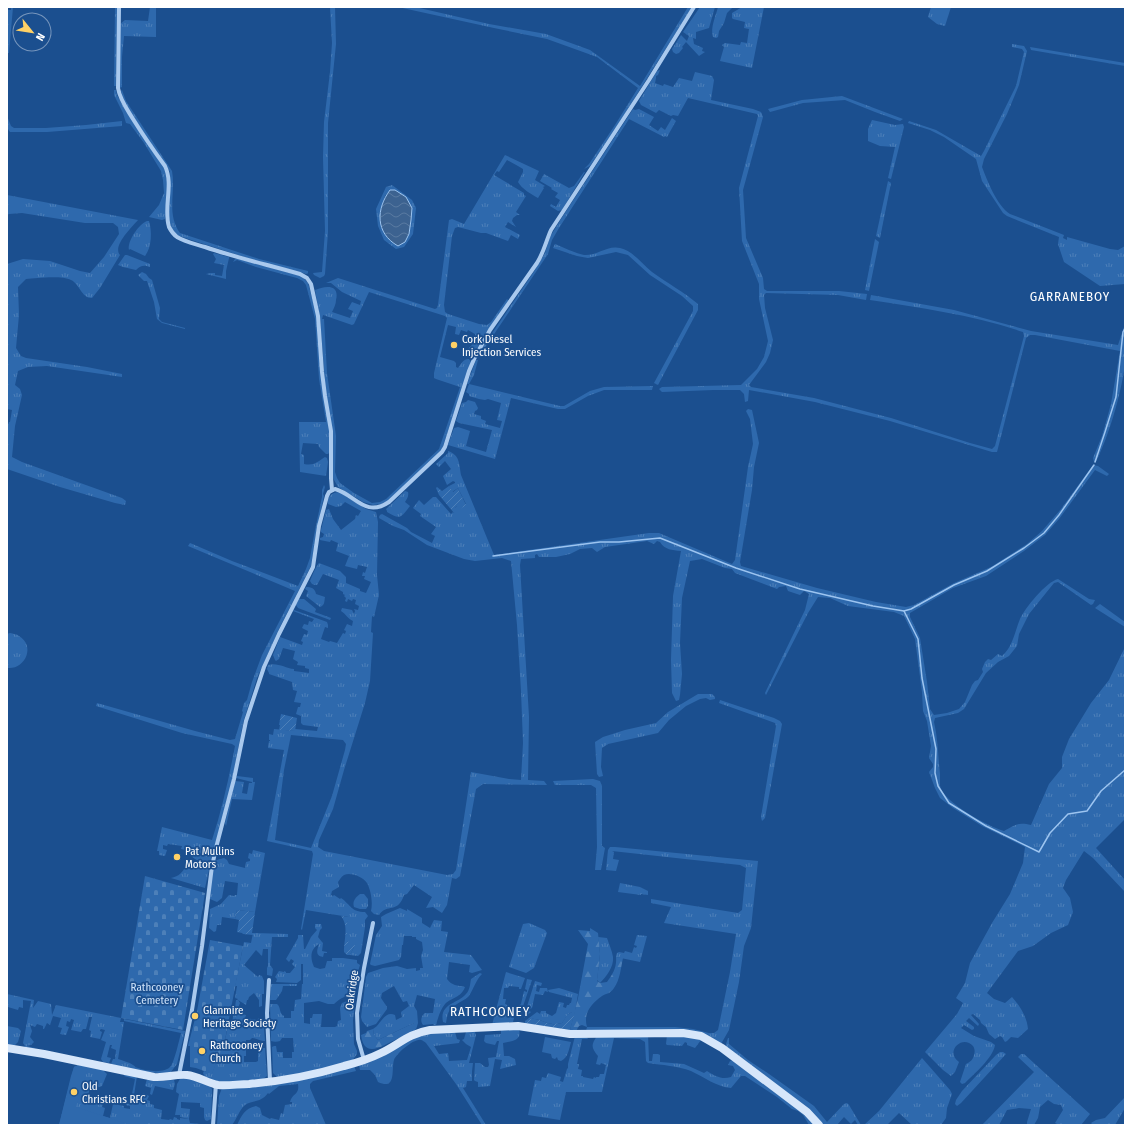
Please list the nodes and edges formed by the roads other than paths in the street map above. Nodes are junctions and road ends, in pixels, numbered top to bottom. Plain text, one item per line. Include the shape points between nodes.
1 (119, 7) edge
2 (694, 7) edge
3 (332, 490) junction
4 (373, 923) dead end
5 (268, 980) dead end
6 (7, 1048) edge
7 (364, 1060) junction
8 (179, 1075) junction
9 (270, 1082) junction
10 (216, 1084) junction
11 (214, 1125) edge
12 (819, 1125) edge

1 - 3 street via 119,94 134,122 168,173 168,222 171,232 179,238 212,250 300,274 311,284 318,316 322,372 331,431
2 - 3 street via 551,230 537,263 484,341 474,359 442,452 381,507 366,506 339,490
3 - 8 street via 327,496 321,519 313,567 268,659 246,721 234,779 216,844 192,1010
4 - 7 street, Oakridge via 357,1013 358,1040
5 - 9 street
6 - 8 street via 154,1077
7 - 9 street via 313,1075
7 - 12 street via 380,1054 413,1034 440,1029 518,1026 570,1034 687,1033 701,1036 722,1048 807,1112
8 - 10 street via 193,1076
9 - 10 street
10 - 11 street

